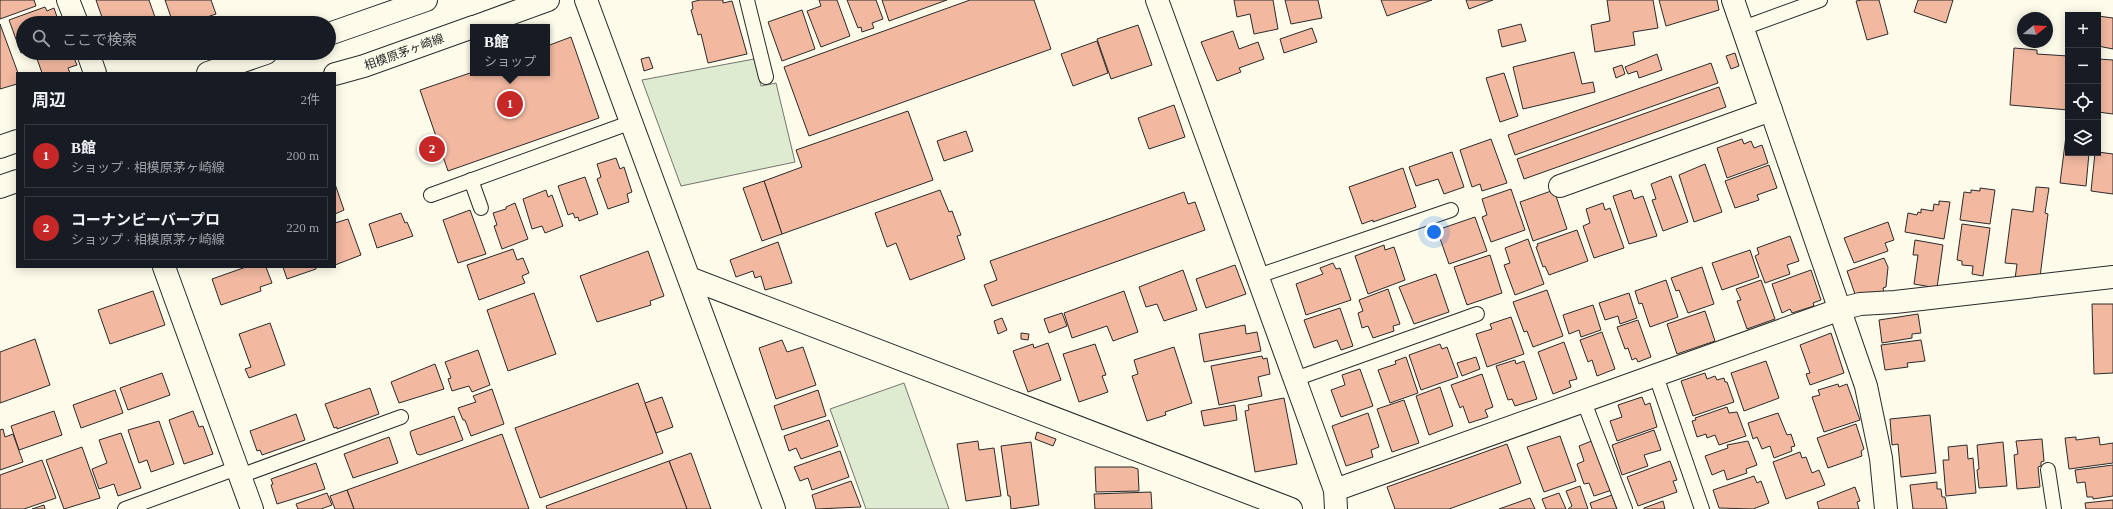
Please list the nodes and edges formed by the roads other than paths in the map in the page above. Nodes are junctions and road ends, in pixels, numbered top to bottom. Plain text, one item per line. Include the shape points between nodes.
1 (68, 0) edge
2 (426, 0) edge
3 (548, 0) edge
4 (586, 0) edge
5 (747, 0) edge
6 (1157, 0) edge
7 (1734, 0) edge
8 (1820, 0) edge
9 (74, 16) edge
10 (481, 24) edge
11 (470, 28) edge
12 (1743, 28) junction
13 (336, 32) edge
14 (90, 60) edge
15 (246, 60) edge
16 (95, 72) edge
17 (211, 72) edge
18 (336, 74) edge
19 (766, 77) dead end
20 (1771, 110) junction
21 (632, 122) junction
22 (16, 141) edge
23 (0, 147) edge
24 (471, 180) junction
25 (16, 181) edge
26 (1560, 186) dead end
27 (0, 187) edge
28 (431, 195) dead end
29 (481, 208) dead end
30 (1451, 210) dead end
31 (164, 268) edge
32 (1258, 276) junction
33 (2113, 277) edge
34 (689, 278) junction
35 (1841, 309) junction
36 (1477, 314) dead end
37 (1656, 376) junction
38 (1295, 379) junction
39 (1584, 402) junction
40 (402, 417) dead end
41 (2048, 470) dead end
42 (238, 472) junction
43 (1336, 500) edge
44 (125, 509) edge
45 (252, 509) edge
46 (774, 509) edge
47 (1291, 509) edge
48 (1625, 509) edge
49 (1702, 509) edge
50 (1886, 509) edge
51 (2050, 509) edge

1 - 9 street
2 - 13 street
3 - 10 street, 相模原茅ヶ崎線
4 - 21 street
5 - 19 lane
6 - 32 street
7 - 12 street
8 - 12 lane
11 - 18 street, 相模原茅ヶ崎線
12 - 20 street
14 - 16 street
15 - 17 street
20 - 26 street
20 - 35 street
21 - 24 lane
21 - 34 street
22 - 23 street
24 - 28 lane
24 - 29 lane
25 - 27 street
30 - 32 lane
31 - 42 street
32 - 38 street
33 - 35 street via 1860,304
34 - 46 street
34 - 47 street
35 - 37 street
35 - 50 street via 1866,386 1881,458
36 - 38 lane
37 - 39 street
37 - 49 lane
38 - 43 street
39 - 43 street
39 - 48 lane
40 - 42 lane
41 - 51 lane
42 - 44 lane
42 - 45 street

